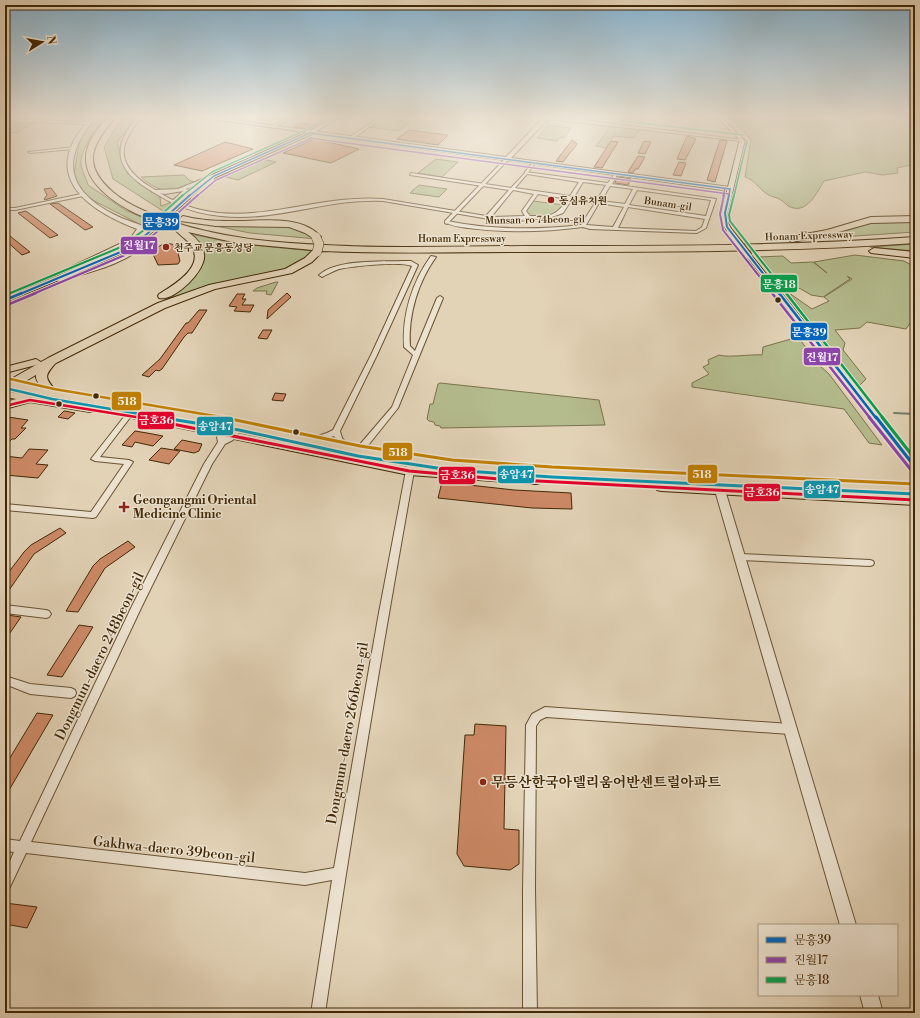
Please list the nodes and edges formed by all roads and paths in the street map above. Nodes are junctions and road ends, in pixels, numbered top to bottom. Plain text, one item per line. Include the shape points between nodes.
1 (69, 165) edge
2 (90, 165) edge
3 (97, 165) edge
4 (124, 165) edge
5 (240, 165) edge
6 (502, 165) edge
7 (533, 165) edge
8 (553, 165) edge
9 (736, 165) edge
10 (526, 173) junction
11 (616, 173) junction
12 (411, 174) dead end
13 (214, 176) junction
14 (105, 181) junction
15 (582, 181) junction
16 (609, 184) junction
17 (483, 185) junction
18 (189, 188) junction
19 (636, 188) junction
20 (512, 189) junction
21 (730, 189) junction
22 (155, 192) junction
23 (537, 193) junction
24 (81, 195) junction
25 (571, 198) junction
26 (598, 202) junction
27 (173, 203) junction
28 (184, 206) junction
29 (626, 206) junction
30 (5, 209) edge
31 (456, 212) junction
32 (488, 217) junction
33 (528, 218) junction
34 (708, 218) junction
35 (915, 218) edge
36 (447, 222) joint
37 (172, 224) junction
38 (583, 226) junction
39 (140, 228) junction
40 (615, 228) junction
41 (534, 229) junction
42 (915, 236) edge
43 (915, 240) edge
44 (753, 243) junction
45 (789, 248) junction
46 (915, 255) edge
47 (433, 257) dead end
48 (322, 275) dead end
49 (60, 278) junction
50 (440, 298) dead end
51 (5, 300) edge
52 (417, 355) junction
53 (53, 360) junction
54 (36, 362) junction
55 (5, 370) edge
56 (6, 386) edge
57 (53, 394) junction
58 (30, 400) junction
59 (5, 406) edge
60 (129, 415) junction
61 (230, 431) junction
62 (336, 431) junction
63 (311, 441) junction
64 (347, 448) junction
65 (359, 451) junction
66 (913, 464) edge
67 (411, 465) junction
68 (630, 476) junction
69 (595, 484) junction
70 (718, 485) junction
71 (915, 489) edge
72 (915, 500) edge
73 (5, 507) edge
74 (740, 557) junction
75 (870, 563) dead end
76 (5, 609) edge
77 (46, 614) dead end
78 (5, 680) edge
79 (71, 693) dead end
80 (790, 729) junction
81 (5, 845) edge
82 (23, 848) junction
83 (339, 873) junction
84 (5, 885) edge
85 (848, 924) edge
86 (869, 996) edge
87 (318, 1013) edge
88 (530, 1013) edge
89 (874, 1013) edge

1 - 24 street via 70,175
2 - 37 highway, Honam Expressway via 97,182 115,198
3 - 14 highway, Honam Expressway via 99,174
4 - 22 street
5 - 13 main road
6 - 17 street, Munsan-ro 74beon-gil
7 - 10 street
8 - 11 street
9 - 21 main road
10 - 15 street
10 - 20 street
11 - 16 street
11 - 21 street
12 - 17 street, Bunam-gil
13 - 18 street
13 - 28 street
13 - 49 main road, bridge via 201,184 133,245
14 - 44 highway, Honam Expressway via 129,200 186,224 271,239 390,243
14 - 53 highway, bridge via 142,204 177,218 204,222 285,224 301,228 316,237 320,247 302,265 280,273 214,286 165,303
15 - 16 street
15 - 25 street
16 - 19 street
16 - 26 street
17 - 20 street, Bunam-gil
17 - 31 street, Munsan-ro 74beon-gil
18 - 22 street via 176,192
18 - 27 street
19 - 29 street, Bunam-gil
19 - 34 street, Munsan-ro 74beon-gil via 714,198
20 - 23 street, Bunam-gil
20 - 32 street
21 - 66 main road, bridge via 724,220 730,232
22 - 27 street
23 - 25 street, Bunam-gil
23 - 33 street via 524,211
24 - 30 street
24 - 39 street via 112,216
25 - 26 street, Bunam-gil
25 - 33 street via 559,214
26 - 29 street, Bunam-gil
26 - 38 street
27 - 28 street
28 - 31 street via 219,214 244,215 281,212 330,201 379,199
29 - 34 street, Bunam-gil
29 - 40 street, Bunam-gil
31 - 32 street
31 - 36 street, Munsan-ro 74beon-gil
32 - 33 street
33 - 41 street
34 - 40 street, Munsan-ro 74beon-gil via 704,228 697,232
35 - 44 highway via 871,220 807,237
36 - 41 street, Munsan-ro 74beon-gil via 498,231
37 - 45 highway, Honam Expressway via 236,240 312,247 434,250
37 - 54 highway via 196,245 200,254 197,266 190,276 154,302
38 - 40 street, Munsan-ro 74beon-gil
38 - 41 street, Munsan-ro 74beon-gil
39 - 49 street via 132,240 75,267
39 - 49 street via 152,233 148,240 135,250 99,267
42 - 44 highway, Honam Expressway
43 - 45 highway, Honam Expressway
45 - 46 highway via 867,250
47 - 52 street via 421,275 405,338 407,347
48 - 62 street via 330,270 366,265 415,265
49 - 51 main road
50 - 52 street
52 - 65 street via 395,408
53 - 56 highway
53 - 57 main road via 42,371 42,381
54 - 55 main road
54 - 56 highway
56 - 57 main road
56 - 58 main road
57 - 61 main road
58 - 59 main road
58 - 60 main road
60 - 61 main road
60 - 73 street via 95,459 129,462 93,515
61 - 63 main road
61 - 67 main road
61 - 82 street, Dongmun-daero 248beon-gil via 208,464 137,606
62 - 63 street
62 - 64 street
63 - 64 main road
64 - 65 main road
65 - 67 main road
67 - 68 main road
67 - 69 main road via 499,479
67 - 83 street, Dongmun-daero 266beon-gil
68 - 69 main road via 630,480 606,480
68 - 70 main road
69 - 70 main road
70 - 71 main road
70 - 72 main road
70 - 74 street
74 - 75 street
74 - 80 street
76 - 77 street
78 - 79 street via 30,689
80 - 85 street
80 - 88 street via 545,712 536,717 531,725
81 - 82 street, Gakhwa-daero 39beon-gil
82 - 83 street, Gakhwa-daero 39beon-gil via 305,879
82 - 84 street, Dongmun-daero 248beon-gil
83 - 87 street, Dongmun-daero 266beon-gil
86 - 89 street

